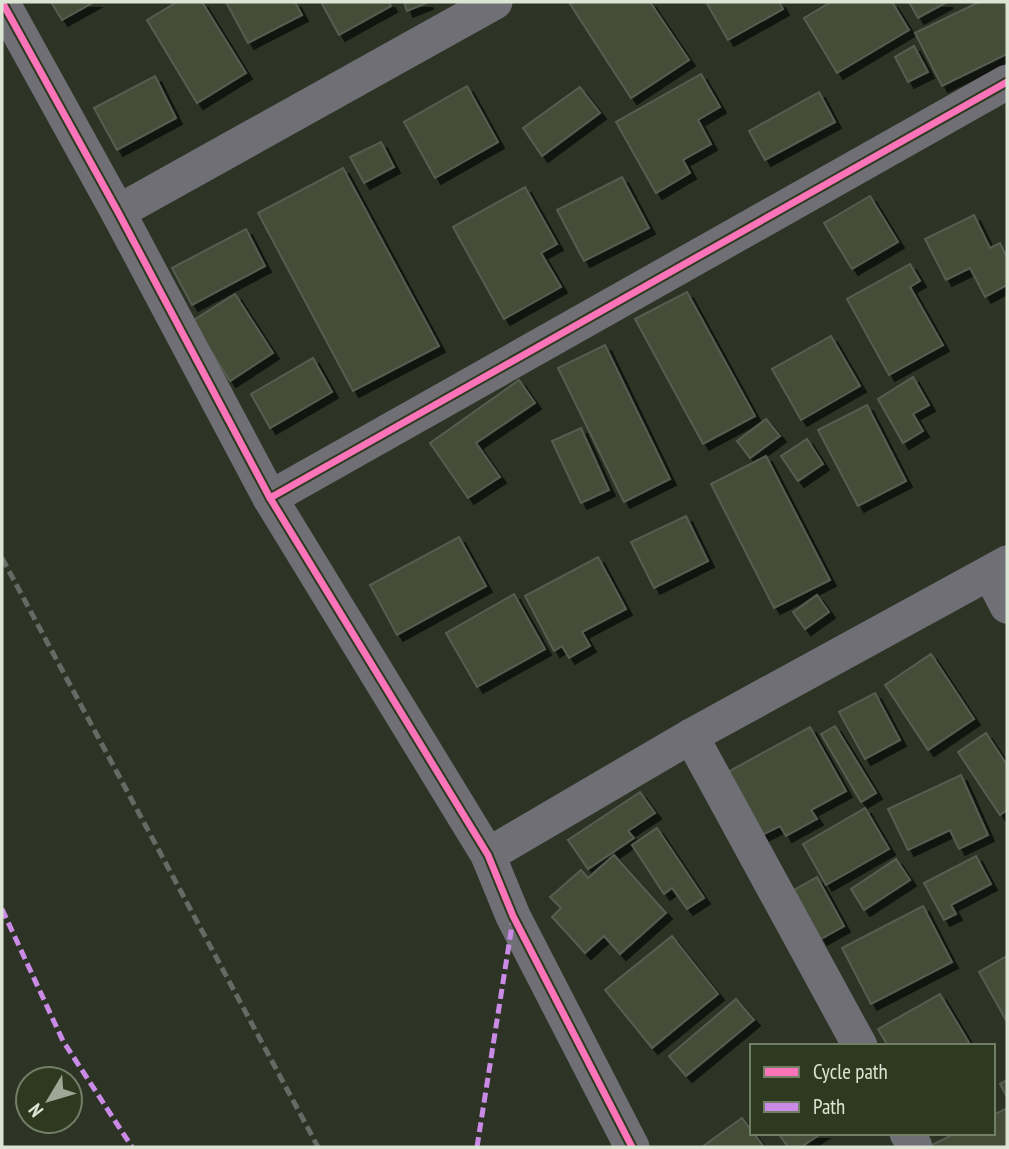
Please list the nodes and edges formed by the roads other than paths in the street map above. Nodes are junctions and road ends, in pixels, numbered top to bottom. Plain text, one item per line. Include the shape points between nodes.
1 (2, 2) edge
2 (495, 2) edge
3 (1007, 82) edge
4 (118, 212) junction
5 (270, 498) junction
6 (999, 568) edge
7 (1007, 606) edge
8 (691, 736) junction
9 (488, 855) junction
10 (859, 1044) edge
11 (632, 1147) edge

1 - 4 street
2 - 4 street
3 - 5 street
4 - 5 street
5 - 9 street
6 - 7 street
6 - 8 street
8 - 9 street
8 - 10 street
9 - 11 street via 513,916

